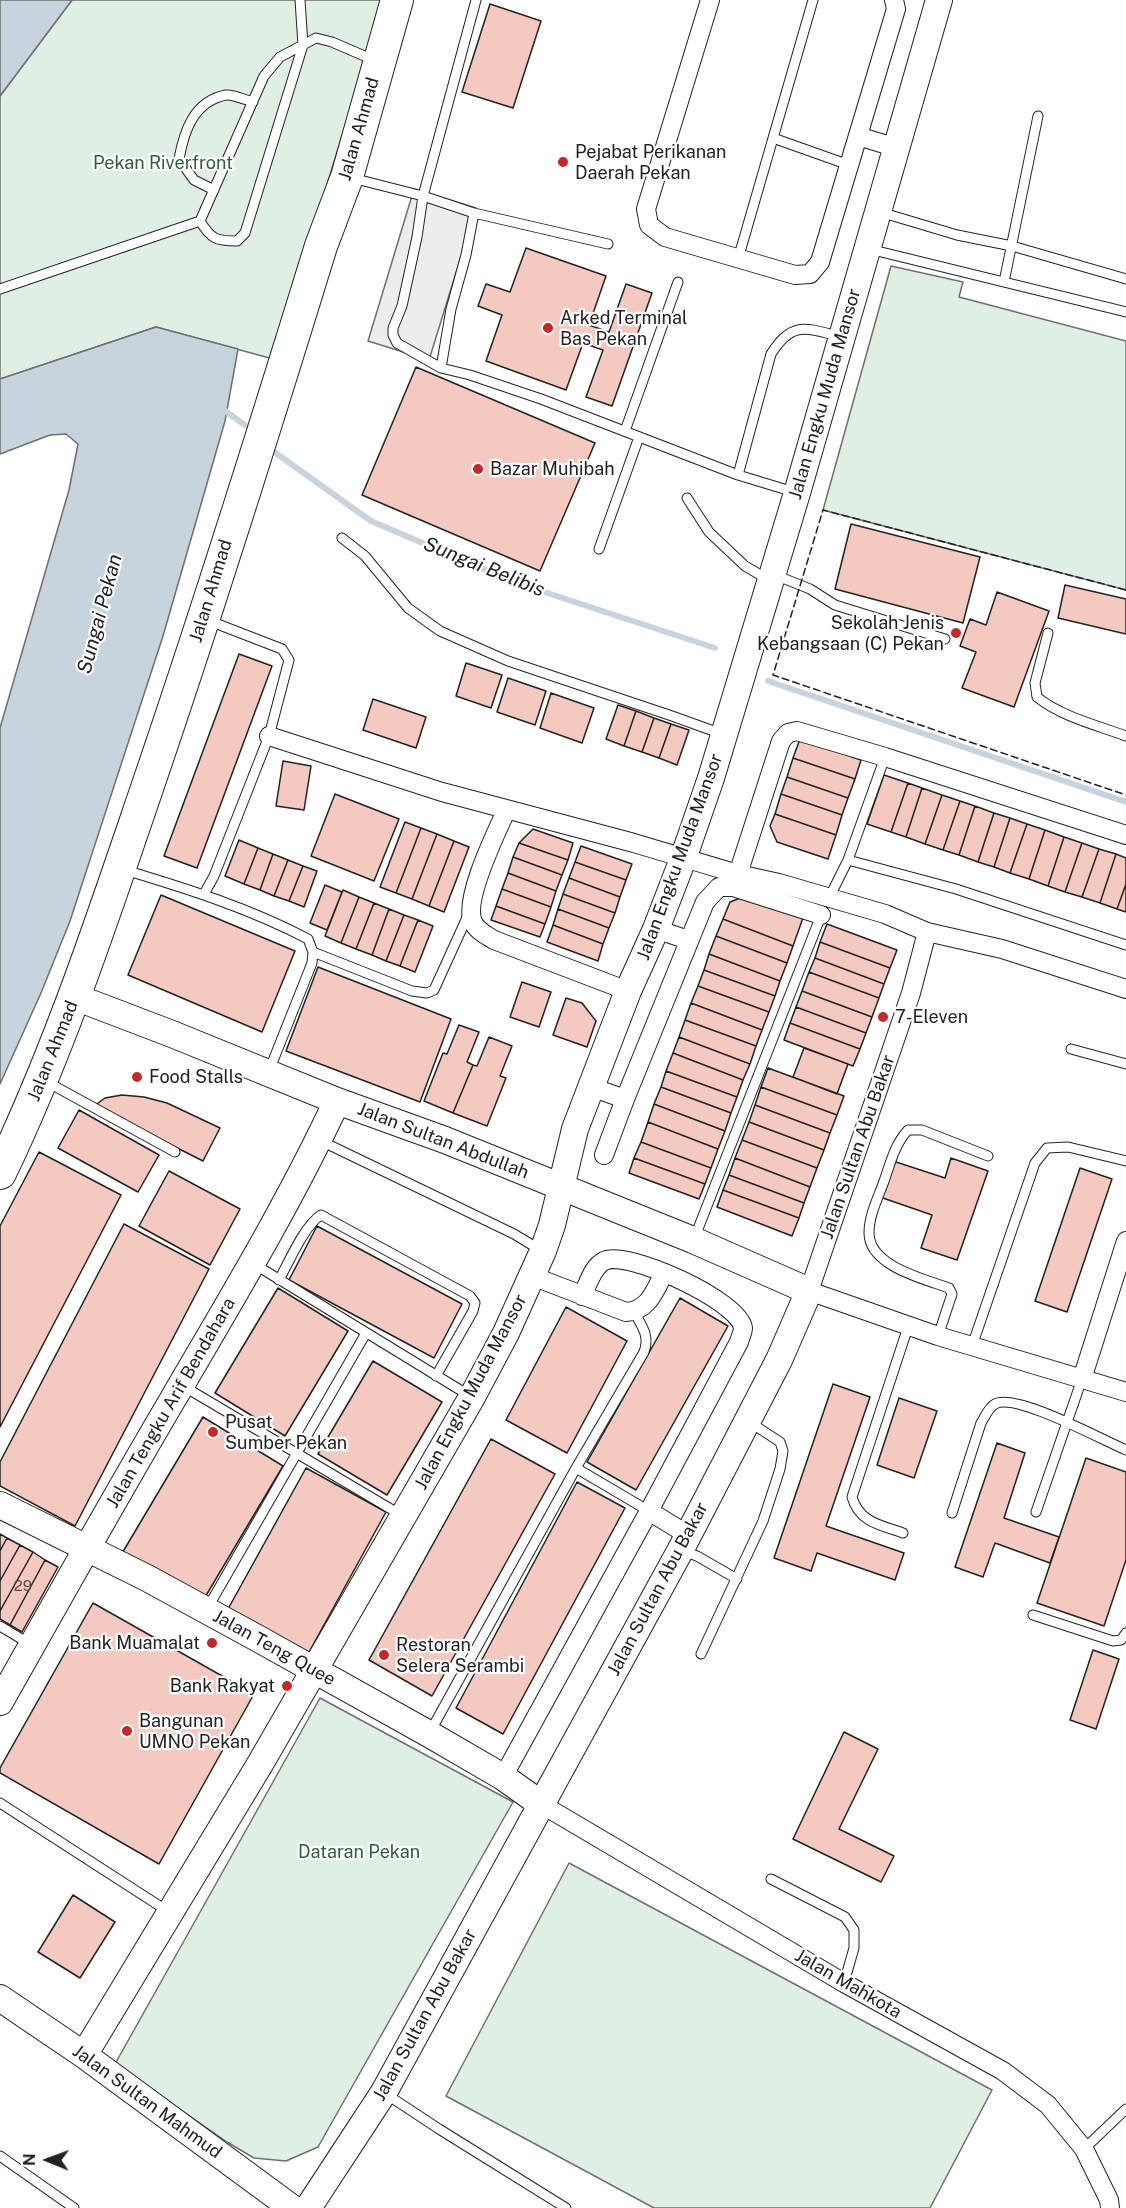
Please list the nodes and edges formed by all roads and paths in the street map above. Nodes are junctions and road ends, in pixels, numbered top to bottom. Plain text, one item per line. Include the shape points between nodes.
1 (300, 0) edge
2 (397, 0) edge
3 (476, 0) edge
4 (710, 0) edge
5 (813, 0) edge
6 (894, 0) edge
7 (939, 0) edge
8 (303, 45) junction
9 (378, 62) junction
10 (253, 102) junction
11 (1038, 116) dead end
12 (858, 136) junction
13 (773, 138) junction
14 (897, 148) junction
15 (849, 165) junction
16 (347, 177) junction
17 (214, 190) junction
18 (423, 196) junction
19 (878, 211) junction
20 (474, 213) junction
21 (201, 221) junction
22 (608, 244) dead end
23 (1012, 246) junction
24 (867, 248) junction
25 (738, 259) junction
26 (1126, 279) edge
27 (678, 282) dead end
28 (1005, 282) junction
29 (0, 289) edge
30 (1126, 312) edge
31 (841, 337) junction
32 (441, 368) junction
33 (625, 431) junction
34 (639, 437) junction
35 (738, 475) junction
36 (797, 493) junction
37 (687, 498) dead end
38 (342, 538) dead end
39 (599, 549) dead end
40 (772, 577) junction
41 (203, 619) junction
42 (1048, 633) dead end
43 (945, 639) dead end
44 (724, 735) junction
45 (269, 736) junction
46 (1126, 736) edge
47 (885, 757) junction
48 (507, 811) junction
49 (1126, 835) edge
50 (683, 859) junction
51 (848, 860) junction
52 (121, 869) junction
53 (738, 874) junction
54 (204, 894) junction
55 (825, 906) junction
56 (471, 909) junction
57 (656, 928) junction
58 (927, 932) junction
59 (688, 940) junction
60 (1126, 945) edge
61 (313, 952) junction
62 (1126, 989) edge
63 (628, 991) junction
64 (75, 997) junction
65 (1071, 1049) dead end
66 (1126, 1064) edge
67 (268, 1073) junction
68 (42, 1079) junction
69 (591, 1087) junction
70 (625, 1099) junction
71 (337, 1101) junction
72 (319, 1140) junction
73 (175, 1152) dead end
74 (604, 1155) dead end
75 (988, 1156) dead end
76 (1126, 1161) edge
77 (0, 1173) edge
78 (561, 1186) junction
79 (693, 1240) junction
80 (1126, 1241) edge
81 (543, 1251) junction
82 (252, 1263) junction
83 (664, 1273) junction
84 (532, 1276) junction
85 (279, 1280) junction
86 (809, 1291) junction
87 (582, 1296) junction
88 (634, 1312) junction
89 (908, 1327) junction
90 (366, 1333) junction
91 (938, 1336) junction
92 (972, 1346) junction
93 (436, 1376) junction
94 (1082, 1379) junction
95 (181, 1385) junction
96 (1126, 1392) edge
97 (472, 1397) junction
98 (748, 1421) junction
99 (1068, 1424) junction
100 (1126, 1450) edge
101 (297, 1453) junction
102 (576, 1468) junction
103 (0, 1505) edge
104 (649, 1511) junction
105 (1036, 1512) dead end
106 (952, 1513) dead end
107 (403, 1516) junction
108 (903, 1533) dead end
109 (684, 1543) junction
110 (87, 1549) junction
111 (737, 1579) junction
112 (206, 1611) junction
113 (1033, 1615) dead end
114 (0, 1626) edge
115 (1126, 1633) edge
116 (32, 1645) junction
117 (701, 1654) dead end
118 (314, 1671) junction
119 (0, 1702) edge
120 (429, 1734) junction
121 (503, 1777) junction
122 (0, 1803) edge
123 (542, 1804) junction
124 (771, 1879) dead end
125 (171, 1913) junction
126 (844, 1983) junction
127 (0, 1998) edge
128 (84, 2055) junction
129 (384, 2092) junction
130 (1126, 2109) edge
131 (1084, 2149) junction
132 (0, 2156) edge
133 (74, 2208) edge
134 (291, 2208) edge
135 (308, 2208) edge
136 (566, 2208) edge
137 (1110, 2208) edge

1 - 8 lane
2 - 9 highway, Jalan Ahmad
3 - 18 lane
4 - 25 street via 646,209 650,225 665,237
5 - 13 lane
6 - 12 street via 896,9
7 - 14 street, Jalan Engku Muda Mansor
8 - 9 lane via 316,38
8 - 10 lane via 280,57 264,76
8 - 21 lane via 244,232 237,241 223,241 209,236
9 - 16 highway, Jalan Ahmad
10 - 17 lane
10 - 17 lane via 227,95 206,103 183,135 179,159 194,180
11 - 23 lane
12 - 14 street
12 - 15 street
13 - 15 lane
13 - 25 lane
14 - 19 street, Jalan Engku Muda Mansor
15 - 25 street via 820,262 810,274 795,275
16 - 18 lane
16 - 41 highway, Jalan Ahmad via 321,246
17 - 21 lane
18 - 20 lane
18 - 32 lane via 393,335 397,343
19 - 23 lane via 957,235
19 - 24 street, Jalan Engku Muda Mansor
20 - 22 lane
20 - 32 lane
21 - 29 lane
23 - 26 lane
23 - 28 lane
24 - 28 lane
24 - 31 street, Jalan Engku Muda Mansor
27 - 33 lane
28 - 30 lane
31 - 35 lane via 799,329 780,340 771,354
31 - 36 street, Jalan Engku Muda Mansor
32 - 33 lane
33 - 34 lane
34 - 35 lane
34 - 39 lane
35 - 36 lane
36 - 40 street, Jalan Engku Muda Mansor
37 - 40 lane via 709,532 745,566
38 - 44 lane via 365,556 408,608 441,631 508,661
40 - 43 lane via 810,589 835,605
40 - 44 street, Jalan Engku Muda Mansor
41 - 45 lane via 282,649 290,660
41 - 52 highway, Jalan Ahmad
42 - 46 lane via 1035,683 1037,697 1059,711
44 - 50 street, Jalan Engku Muda Mansor
45 - 48 street
45 - 54 lane
47 - 49 street
47 - 51 lane
47 - 53 street via 797,731 788,733 777,750
48 - 50 street
48 - 56 street via 472,895
50 - 53 street
50 - 57 street, Jalan Engku Muda Mansor
51 - 55 lane
51 - 60 lane via 956,889
52 - 54 lane
52 - 64 highway, Jalan Ahmad
53 - 55 street via 779,883
54 - 61 lane via 308,939
55 - 58 street via 885,914
55 - 59 street via 719,887 705,902
55 - 79 lane
56 - 61 lane via 434,990 427,993 412,991
56 - 63 street via 481,933 494,940
57 - 59 street
57 - 63 street, Jalan Engku Muda Mansor
58 - 62 street via 1002,949
58 - 86 street, Jalan Sultan Abu Bakar via 911,993
59 - 70 street
61 - 67 lane
63 - 69 street, Jalan Engku Muda Mansor
64 - 67 street, Jalan Sultan Abdullah
64 - 68 highway, Jalan Ahmad
65 - 66 lane
67 - 71 street, Jalan Sultan Abdullah
68 - 73 lane
68 - 77 highway, Jalan Ahmad
69 - 70 street
69 - 78 street, Jalan Engku Muda Mansor via 575,1129
70 - 74 street
71 - 72 street, Jalan Tengku Arif Bendahara
71 - 78 street, Jalan Sultan Abdullah
72 - 81 lane
72 - 82 street, Jalan Tengku Arif Bendahara
75 - 91 lane via 922,1130 908,1130 899,1140 871,1216 869,1236 875,1251 888,1264 949,1288 952,1294
76 - 92 lane via 1068,1147 1047,1148 1035,1163
78 - 79 street, Jalan Sultan Abdullah
78 - 81 street, Jalan Engku Muda Mansor
79 - 86 street, Jalan Sultan Abdullah
80 - 94 street
81 - 84 street, Jalan Engku Muda Mansor
82 - 85 lane
82 - 95 street, Jalan Tengku Arif Bendahara
83 - 87 street via 613,1258 595,1268
83 - 88 street via 645,1306
83 - 104 street via 723,1304 743,1328 740,1342
84 - 87 street
84 - 97 street, Jalan Engku Muda Mansor
85 - 90 lane
85 - 93 lane via 309,1228 321,1215 470,1296 475,1303 473,1311
86 - 89 street
86 - 98 street, Jalan Sultan Abu Bakar
87 - 88 street
88 - 102 lane via 646,1334 644,1352
89 - 91 street
89 - 108 lane via 852,1497 861,1515
90 - 93 lane
90 - 101 lane
91 - 92 street
92 - 94 street
93 - 97 lane
94 - 96 street
94 - 99 lane
95 - 101 lane
95 - 110 street, Jalan Tengku Arif Bendahara
97 - 107 street, Jalan Engku Muda Mansor
98 - 109 street, Jalan Sultan Abu Bakar
98 - 111 lane via 780,1442 783,1451 763,1521
99 - 100 lane
99 - 105 lane
99 - 106 lane via 1010,1401 996,1403 981,1423
101 - 107 lane
101 - 112 lane
102 - 104 lane
102 - 120 lane
103 - 110 street, Jalan Teng Quee
104 - 109 street
104 - 121 street
107 - 118 street, Jalan Engku Muda Mansor
109 - 111 lane via 697,1556
109 - 123 street, Jalan Sultan Abu Bakar
110 - 112 street, Jalan Teng Quee
110 - 116 street, Jalan Tengku Arif Bendahara
111 - 117 lane
112 - 118 street, Jalan Teng Quee
113 - 115 lane via 1113,1641 1121,1640
114 - 116 lane
116 - 119 street, Jalan Tengku Arif Bendahara
118 - 120 street, Jalan Teng Quee
118 - 125 street, Jalan Engku Muda Mansor
120 - 121 street, Jalan Teng Quee
121 - 123 street, Jalan Teng Quee
122 - 125 lane
123 - 126 street, Jalan Mahkota
123 - 129 street, Jalan Sultan Abu Bakar
124 - 126 lane via 845,1917 854,1930 854,1948
125 - 128 street, Jalan Engku Muda Mansor
126 - 131 street, Jalan Mahkota via 1003,2071 1048,2105
127 - 128 street, Jalan Sultan Mahmud
128 - 134 street, Jalan Sultan Mahmud
129 - 135 street, Jalan Sultan Abu Bakar
129 - 136 lane
130 - 131 lane
131 - 137 street, Jalan Mahkota
132 - 133 lane

